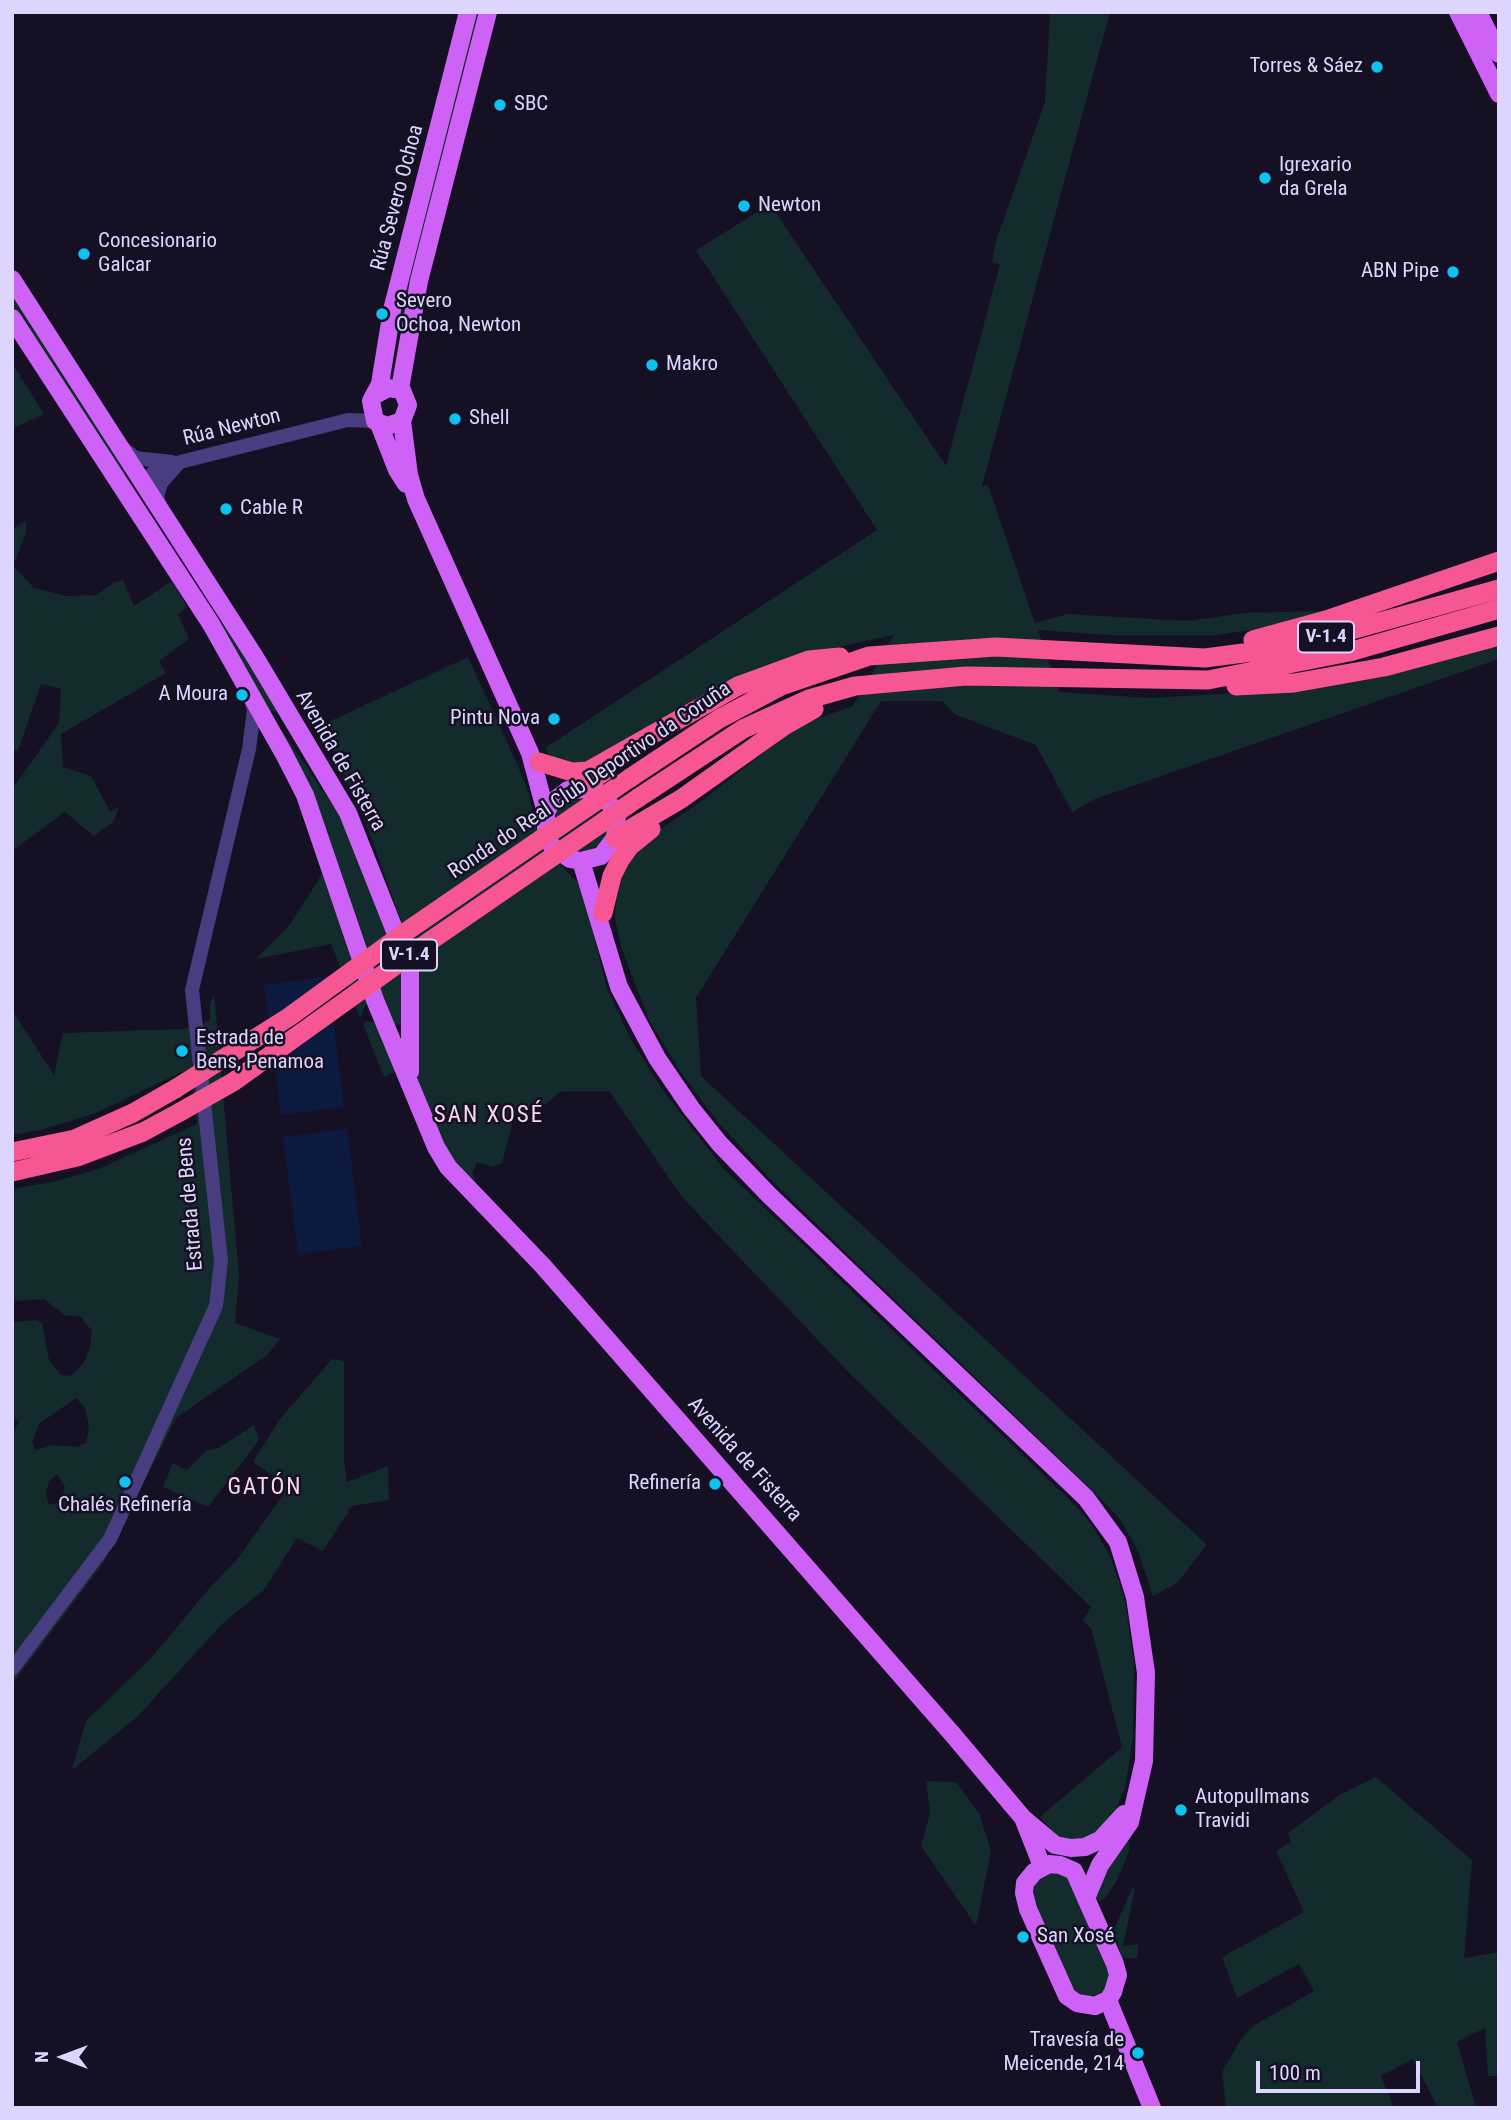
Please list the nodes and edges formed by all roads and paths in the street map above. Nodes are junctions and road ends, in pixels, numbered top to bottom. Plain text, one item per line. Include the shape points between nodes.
1 (468, 12) edge
2 (488, 12) edge
3 (1458, 12) edge
4 (1478, 12) edge
5 (1499, 54) edge
6 (1482, 64) junction
7 (1499, 94) edge
8 (1499, 109) edge
9 (12, 279) edge
10 (12, 318) edge
11 (400, 389) junction
12 (375, 411) junction
13 (402, 421) junction
14 (119, 445) junction
15 (180, 462) junction
16 (146, 489) junction
17 (416, 499) junction
18 (160, 509) junction
19 (1499, 561) edge
20 (1499, 589) edge
21 (1499, 610) edge
22 (211, 624) junction
23 (1499, 636) edge
24 (869, 656) junction
25 (1149, 656) junction
26 (908, 679) junction
27 (1208, 680) junction
28 (673, 722) junction
29 (259, 725) junction
30 (277, 741) junction
31 (250, 749) junction
32 (535, 758) junction
33 (575, 789) junction
34 (681, 799) junction
35 (546, 813) junction
36 (360, 839) junction
37 (612, 843) junction
38 (581, 861) junction
39 (348, 919) junction
40 (602, 921) junction
41 (393, 923) junction
42 (411, 1086) junction
43 (12, 1152) edge
44 (12, 1172) edge
45 (12, 1669) edge
46 (1139, 1788) junction
47 (1124, 1814) junction
48 (1023, 1818) junction
49 (1042, 1867) junction
50 (1074, 1871) junction
51 (1087, 1896) junction
52 (1108, 2000) junction
53 (1152, 2108) edge

1 - 12 main road, Rúa Severo Ochoa via 392,310
2 - 11 main road, Rúa Severo Ochoa via 419,281
3 - 6 main road
4 - 5 main road
6 - 7 main road
6 - 8 main road
9 - 14 main road, Avenida de Fisterra
10 - 22 main road, Avenida de Fisterra
11 - 12 main road via 388,388
11 - 13 main road, Rúa Severo Ochoa via 408,405
12 - 13 main road via 392,426
12 - 15 street, Rúa Newton
12 - 17 main road, Rúa Severo Ochoa via 397,470
13 - 17 main road, Rúa Severo Ochoa
14 - 15 street via 135,458
14 - 16 main road, Avenida de Fisterra
15 - 16 street via 152,472
15 - 18 street, Rúa Newton via 160,483
16 - 18 main road, Avenida de Fisterra
16 - 22 main road via 152,514 197,587
17 - 32 main road, Rúa Severo Ochoa
18 - 36 main road, Avenida de Fisterra via 255,657
19 - 25 highway via 1275,636
20 - 25 highway, Ronda do Real Club Deportivo da Coruña / V-1.4 via 1290,647 1205,658
21 - 27 highway, Ronda do Real Club Deportivo da Coruña / V-1.4 via 1349,652
22 - 29 main road, Avenida de Fisterra via 243,679
23 - 27 highway via 1384,667 1294,683 1231,686
24 - 25 highway, Ronda do Real Club Deportivo da Coruña / V-1.4 via 959,648
24 - 28 highway via 810,660 738,686
24 - 43 highway, Ronda do Real Club Deportivo da Coruña / V-1.4, bridge via 782,686 719,719 289,1017 175,1089 75,1139
26 - 27 highway, Ronda do Real Club Deportivo da Coruña / V-1.4 via 1066,676
26 - 34 highway via 802,715
26 - 44 highway, Ronda do Real Club Deportivo da Coruña / V-1.4, bridge via 855,686 809,699 743,729 417,950 233,1082 143,1132 77,1157
28 - 32 highway via 588,771 572,772
28 - 33 highway
29 - 30 main road, Avenida de Fisterra
29 - 31 street, Estrada de Bens
29 - 36 main road via 281,724
30 - 31 street
30 - 39 main road, Avenida de Fisterra via 304,795
31 - 45 street, Estrada de Bens via 192,990 221,1261 216,1306 110,1539
32 - 33 main road, Rúa Severo Ochoa
32 - 35 main road, Rúa Severo Ochoa
33 - 35 main road via 551,803
33 - 37 main road, Rúa Severo Ochoa via 603,795 611,804 617,814
34 - 37 highway
34 - 40 highway via 625,853 612,876
35 - 38 main road, Rúa Severo Ochoa via 546,836 552,846
36 - 41 main road, Avenida de Fisterra
37 - 38 main road via 601,856
37 - 40 main road via 605,860
38 - 40 main road
39 - 41 main road via 367,958 375,959 391,951
39 - 42 main road, Avenida de Fisterra
40 - 46 main road via 619,987 634,1019 719,1143 1107,1523 1130,1572 1146,1673
41 - 42 main road, Avenida de Fisterra via 410,969
42 - 48 main road, Avenida de Fisterra via 448,1167 543,1266 745,1493
46 - 47 main road
46 - 51 main road via 1130,1822 1100,1865
47 - 48 main road via 1100,1840 1071,1848 1055,1845
47 - 50 main road via 1104,1848
48 - 49 main road, Avenida de Fisterra
49 - 50 main road via 1060,1865
49 - 52 main road via 1025,1883 1024,1893 1058,1982 1077,2003 1095,2006
50 - 51 main road
51 - 52 main road via 1118,1975
52 - 53 main road

